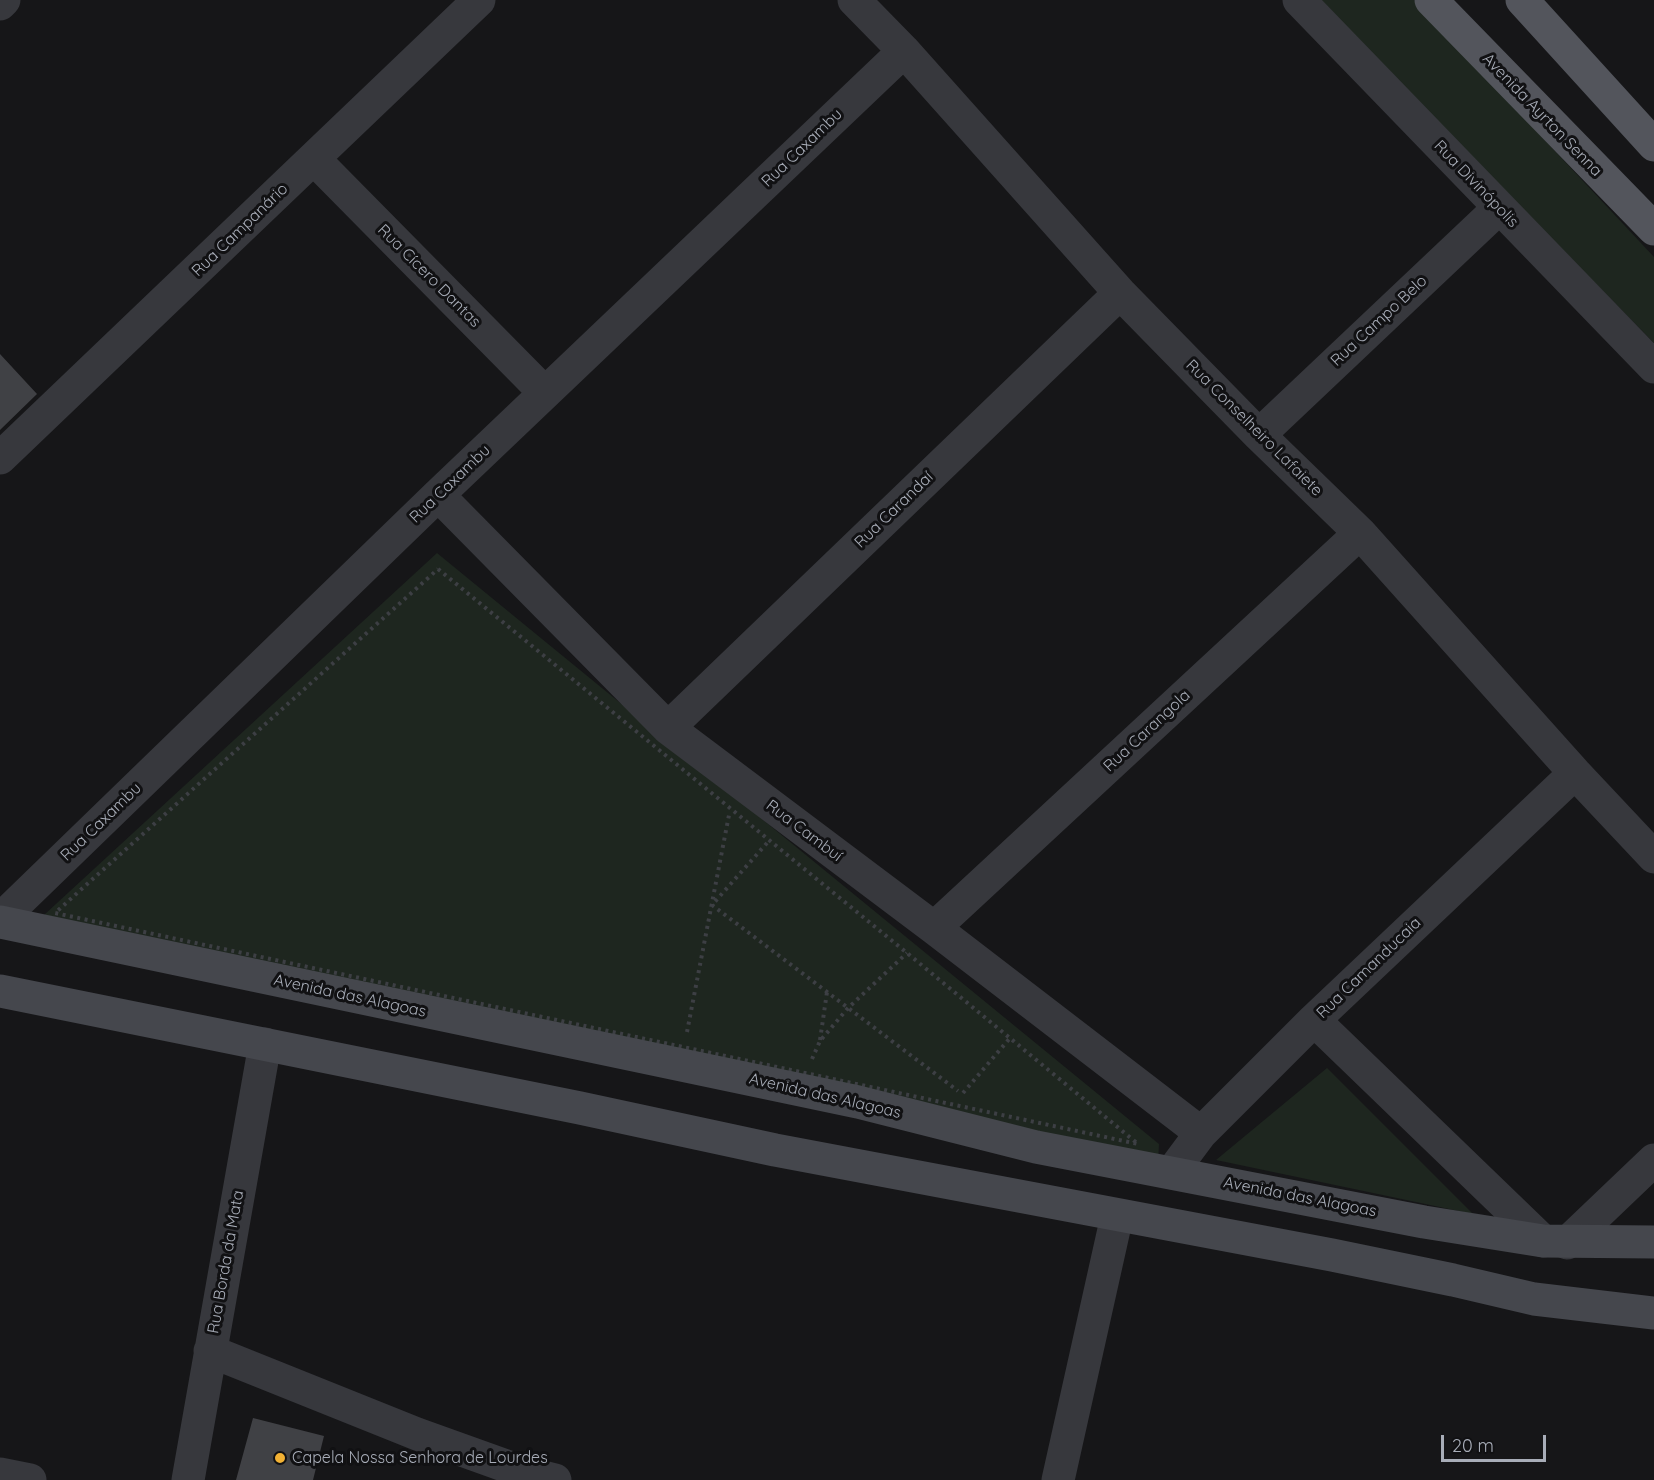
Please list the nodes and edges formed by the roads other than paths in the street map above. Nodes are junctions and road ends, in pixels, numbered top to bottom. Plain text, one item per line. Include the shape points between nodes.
1 (4, 0) edge
2 (478, 0) edge
3 (854, 0) edge
4 (1299, 0) edge
5 (1431, 0) edge
6 (1522, 0) edge
7 (0, 4) edge
8 (904, 51) junction
9 (1654, 145) edge
10 (314, 159) junction
11 (1499, 208) junction
12 (1654, 229) edge
13 (1120, 293) junction
14 (1654, 367) edge
15 (545, 393) junction
16 (1259, 435) junction
17 (0, 458) edge
18 (438, 495) junction
19 (1360, 533) junction
20 (668, 728) junction
21 (1575, 773) junction
22 (1654, 857) edge
23 (3, 912) edge
24 (934, 928) junction
25 (0, 991) edge
26 (1314, 1020) junction
27 (265, 1044) junction
28 (1201, 1133) junction
29 (1654, 1160) edge
30 (1172, 1172) junction
31 (1117, 1216) junction
32 (1555, 1242) junction
33 (1654, 1242) edge
34 (1654, 1313) edge
35 (210, 1351) junction
36 (0, 1474) edge
37 (30, 1480) edge
38 (188, 1480) edge
39 (555, 1480) edge
40 (1058, 1480) edge

1 - 7 street
2 - 10 street, Rua Campanário
3 - 8 street, Rua Conselheiro Lafaiete
4 - 11 street, Rua Divinópolis
5 - 12 main road, Avenida Ayrton Senna
6 - 9 main road
8 - 13 street, Rua Conselheiro Lafaiete
8 - 15 street, Rua Caxambu
10 - 15 street, Rua Cícero Dantas
10 - 17 street, Rua Campanário
11 - 14 street, Rua Divinópolis
11 - 16 street, Rua Campo Belo
13 - 16 street, Rua Conselheiro Lafaiete
13 - 20 street, Rua Carandaí
15 - 18 street, Rua Caxambu
16 - 19 street, Rua Conselheiro Lafaiete
18 - 20 street, Rua Cambuí
18 - 23 street, Rua Caxambu
19 - 21 street, Rua Conselheiro Lafaiete
19 - 24 street, Rua Carangola
20 - 24 street, Rua Cambuí
21 - 22 street, Rua Conselheiro Lafaiete
21 - 26 street, Rua Camanducaia
23 - 30 main road, Avenida das Alagoas via 858,1102 1036,1147
24 - 28 street, Rua Cambuí
25 - 27 main road
26 - 28 street, Rua Camanducaia
26 - 32 street
27 - 31 main road
27 - 35 street, Rua Borda da Mata
28 - 30 street, Rua Camanducaia
29 - 32 street
30 - 32 main road, Avenida das Alagoas via 1424,1222
31 - 34 main road via 1365,1262 1534,1299
31 - 40 street
32 - 33 main road, Avenida das Alagoas
35 - 38 street, Rua Borda da Mata
35 - 39 street via 417,1434
36 - 37 street

